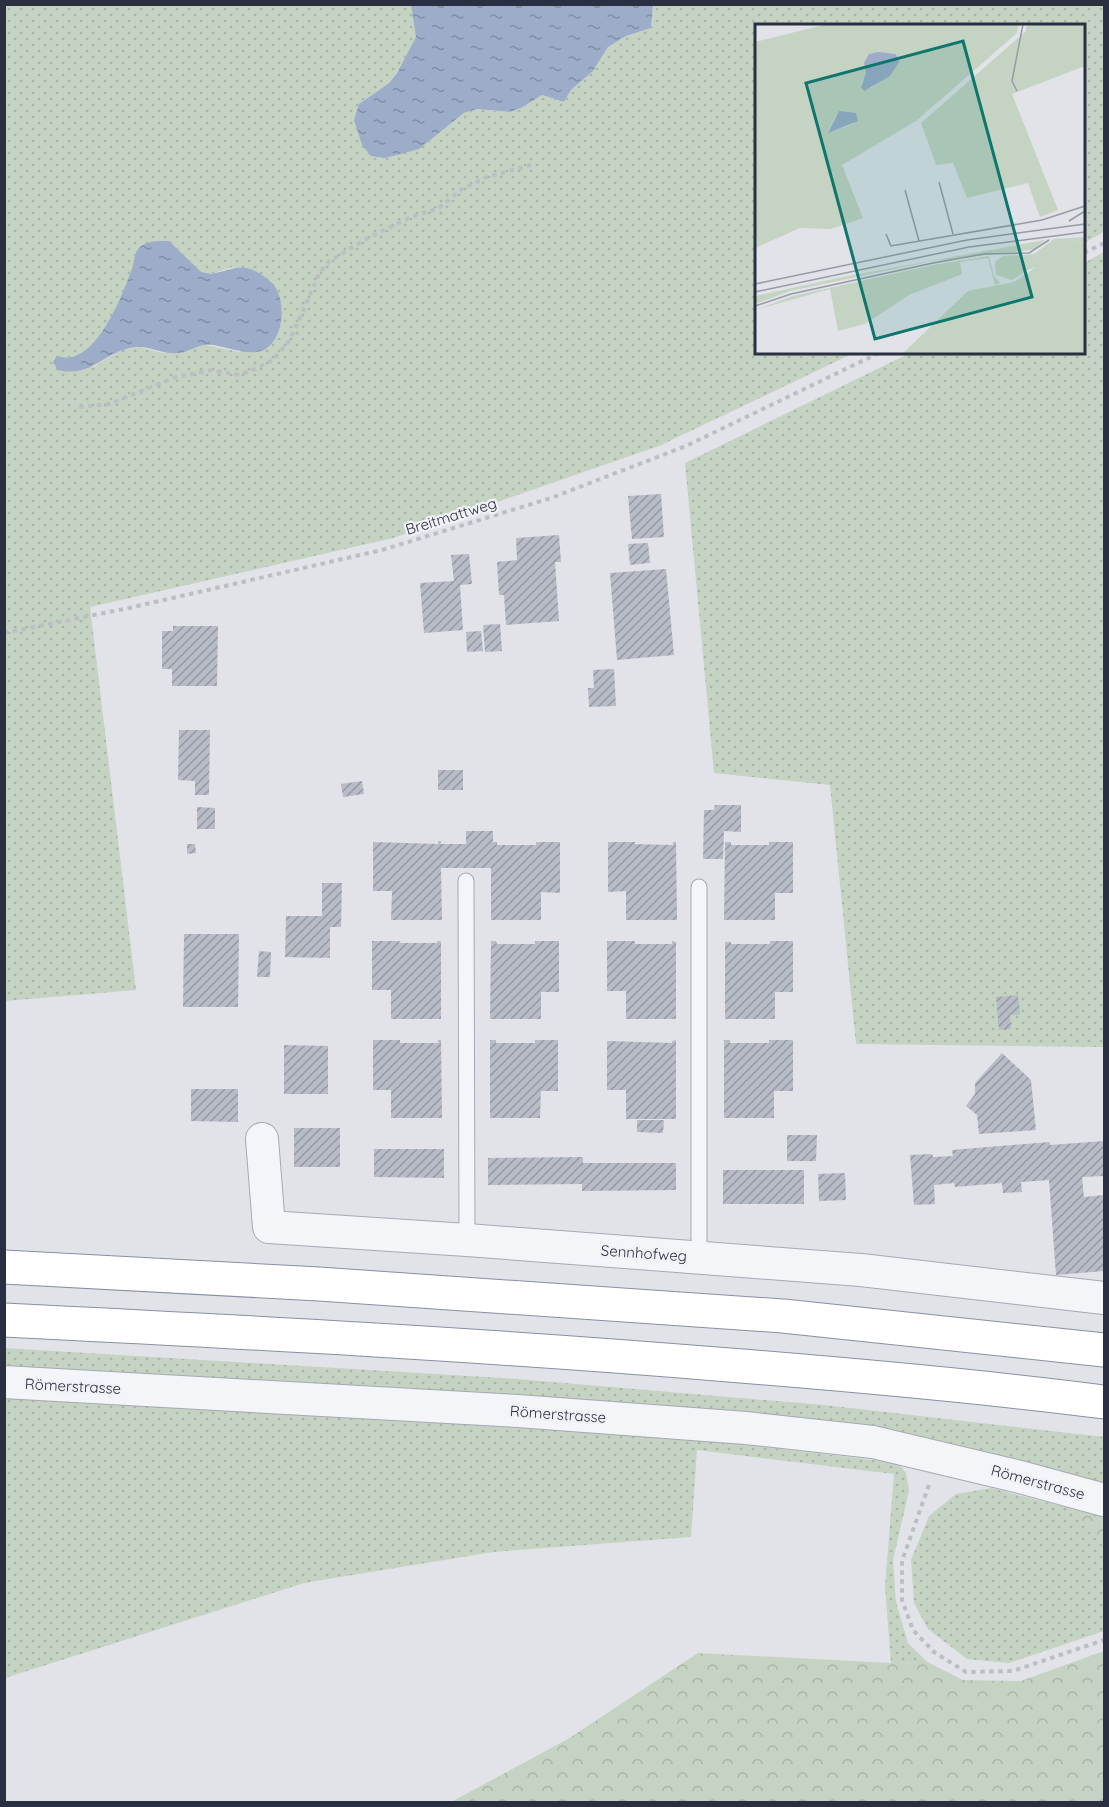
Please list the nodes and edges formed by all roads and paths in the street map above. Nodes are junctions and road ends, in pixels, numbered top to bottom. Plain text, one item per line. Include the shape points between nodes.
1 (531, 165) dead end
2 (1104, 243) edge
3 (1085, 252) edge
4 (877, 354) edge
5 (79, 407) dead end
6 (4, 633) edge
7 (466, 881) dead end
8 (699, 886) dead end
9 (262, 1139) dead end
10 (467, 1240) junction
11 (699, 1258) junction
12 (4, 1268) edge
13 (1104, 1298) edge
14 (4, 1320) edge
15 (1104, 1350) edge
16 (4, 1382) edge
17 (1104, 1402) edge
18 (939, 1456) junction
19 (1104, 1500) edge
20 (1104, 1640) edge

1 - 5 path via 487,177 462,189 439,208 409,218 328,262 290,340 273,360 238,375 212,370 176,377 109,404
2 - 3 path
4 - 6 path, Breitmattweg via 686,446 551,498 382,550
7 - 10 lane
8 - 11 lane
9 - 10 street, Sennhofweg via 269,1227
10 - 11 street, Sennhofweg
11 - 13 street, Sennhofweg via 861,1270
12 - 15 highway via 319,1284 783,1316
14 - 17 highway via 589,1354
16 - 18 street, Römerstrasse via 746,1428 873,1442
18 - 19 street, Römerstrasse
18 - 20 path via 902,1561 902,1600 913,1630 934,1652 966,1672 1013,1671

